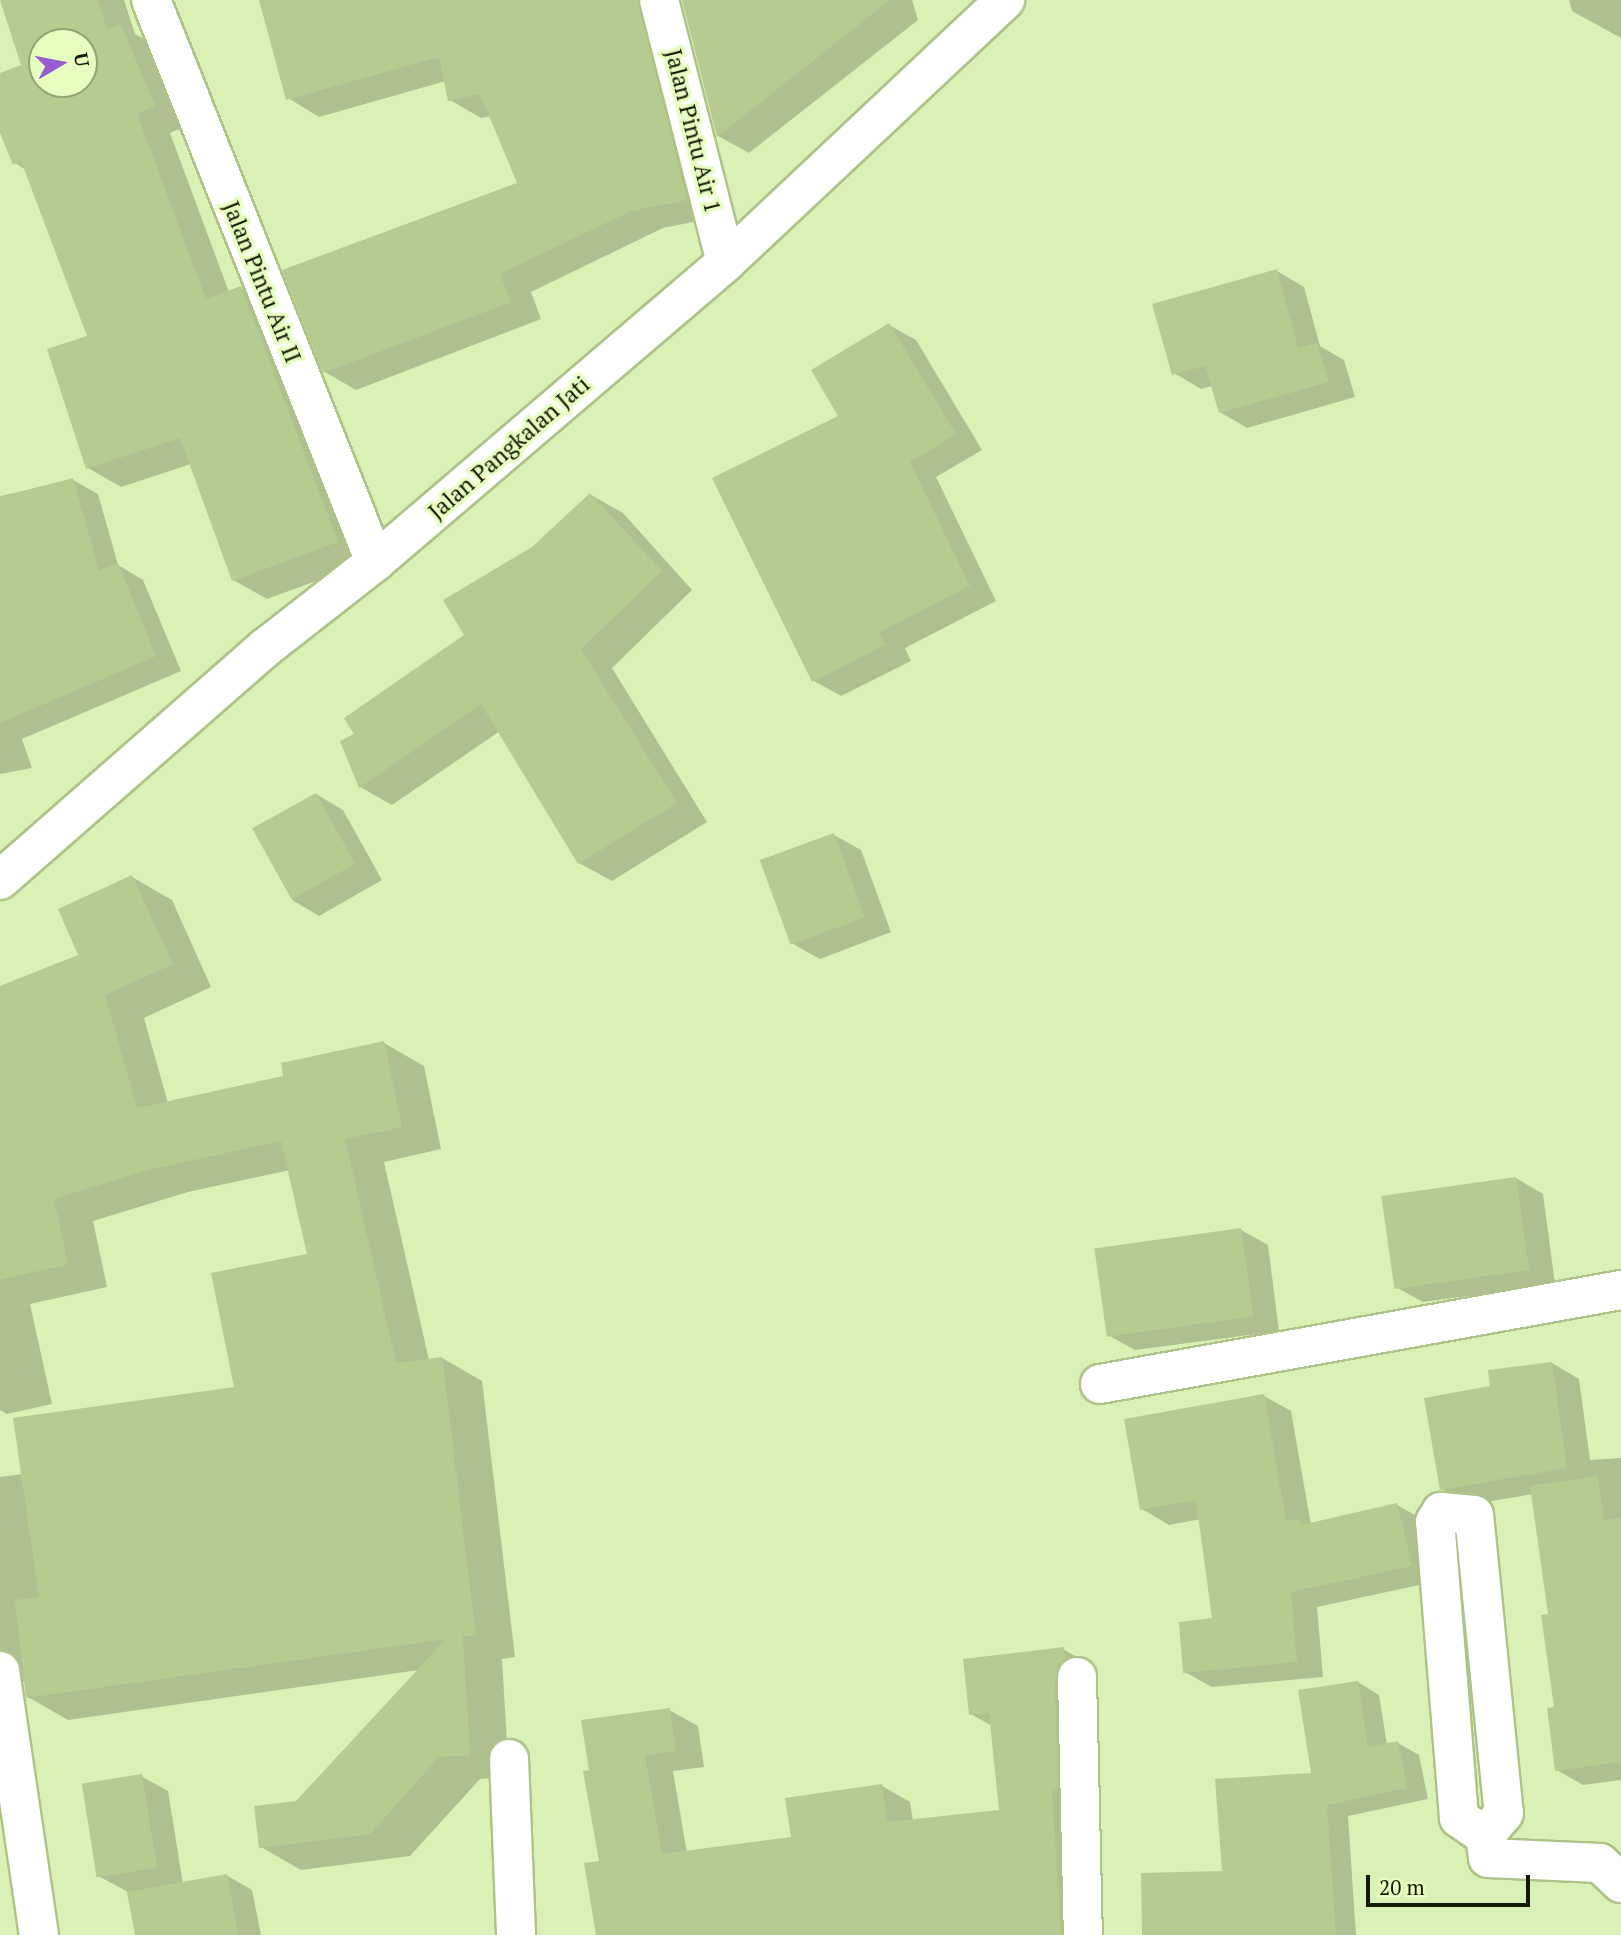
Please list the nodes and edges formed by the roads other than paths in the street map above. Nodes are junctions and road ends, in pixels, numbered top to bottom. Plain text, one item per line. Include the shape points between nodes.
1 (151, 0) edge
2 (659, 0) edge
3 (1005, 0) edge
4 (726, 262) junction
5 (375, 562) junction
6 (0, 880) edge
7 (1621, 1290) edge
8 (1100, 1384) dead end
9 (0, 1671) edge
10 (1077, 1677) dead end
11 (509, 1759) dead end
12 (1485, 1836) junction
13 (1621, 1883) edge
14 (39, 1935) edge
15 (516, 1935) edge
16 (1083, 1935) edge

1 - 5 street, Jalan Pintu Air II
2 - 4 street, Jalan Pintu Air 1
3 - 4 street, Jalan Pangkalan Jati
4 - 5 street, Jalan Pangkalan Jati
5 - 6 street, Jalan Pangkalan Jati via 265,648
7 - 8 street
9 - 14 street
10 - 16 street
11 - 15 street
12 - 12 street via 1459,1818 1435,1522 1441,1513 1474,1515 1504,1813
12 - 13 street via 1492,1860 1600,1863

